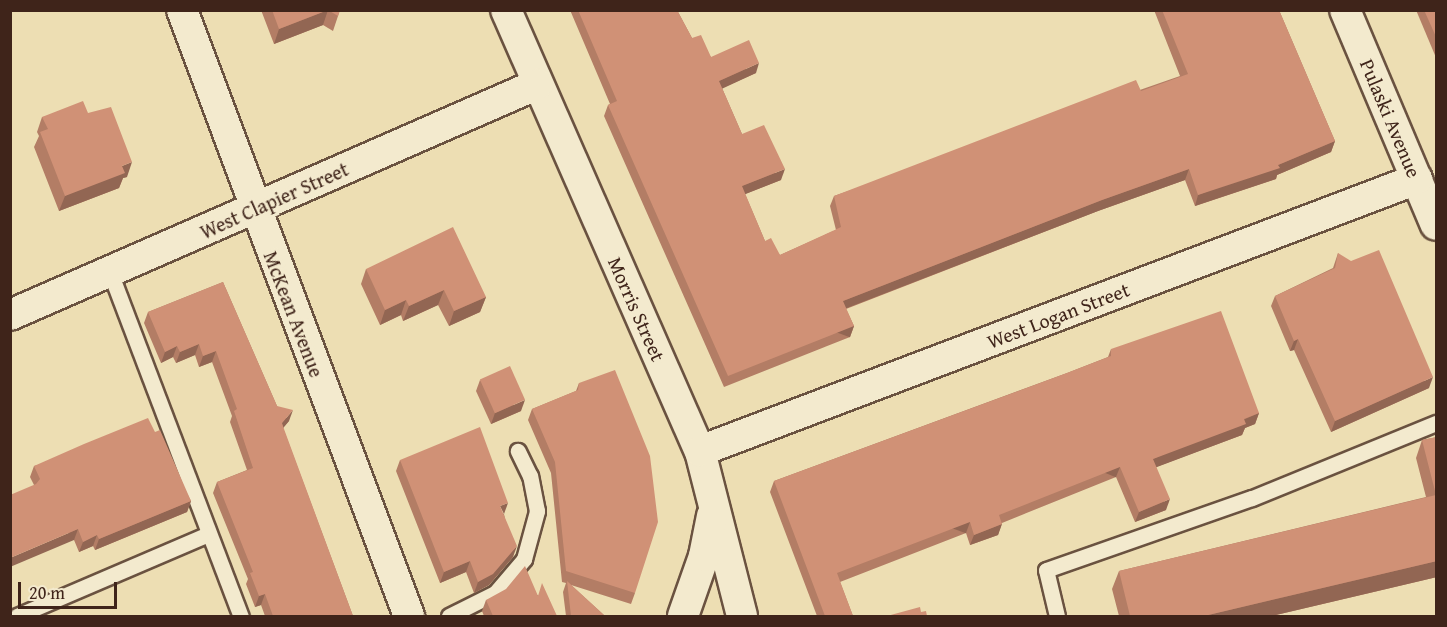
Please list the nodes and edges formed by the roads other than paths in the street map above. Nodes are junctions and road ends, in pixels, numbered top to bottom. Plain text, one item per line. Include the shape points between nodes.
1 (182, 10) edge
2 (506, 10) edge
3 (1345, 10) edge
4 (538, 84) junction
5 (1417, 179) junction
6 (254, 208) junction
7 (1437, 225) edge
8 (110, 272) junction
9 (10, 315) edge
10 (1437, 423) edge
11 (518, 451) dead end
12 (700, 451) junction
13 (714, 508) junction
14 (208, 534) junction
15 (17, 616) edge
16 (241, 616) edge
17 (409, 616) edge
18 (448, 616) edge
19 (683, 616) edge
20 (742, 616) edge
21 (1057, 616) edge

1 - 6 street, McKean Avenue
2 - 4 street, Morris Street
3 - 5 street, Pulaski Avenue
4 - 6 street, West Clapier Street
4 - 12 street, Morris Street
5 - 7 street, Pulaski Avenue
5 - 12 street, West Logan Street
6 - 8 street, West Clapier Street
6 - 17 street, McKean Avenue
8 - 9 street, West Clapier Street
8 - 14 lane
10 - 21 lane via 1252,498 1046,570
11 - 18 lane via 530,476 537,511 524,559 495,593
12 - 13 street, Morris Street
13 - 19 street via 704,556
13 - 20 street, Morris Street
14 - 15 lane
14 - 16 lane

